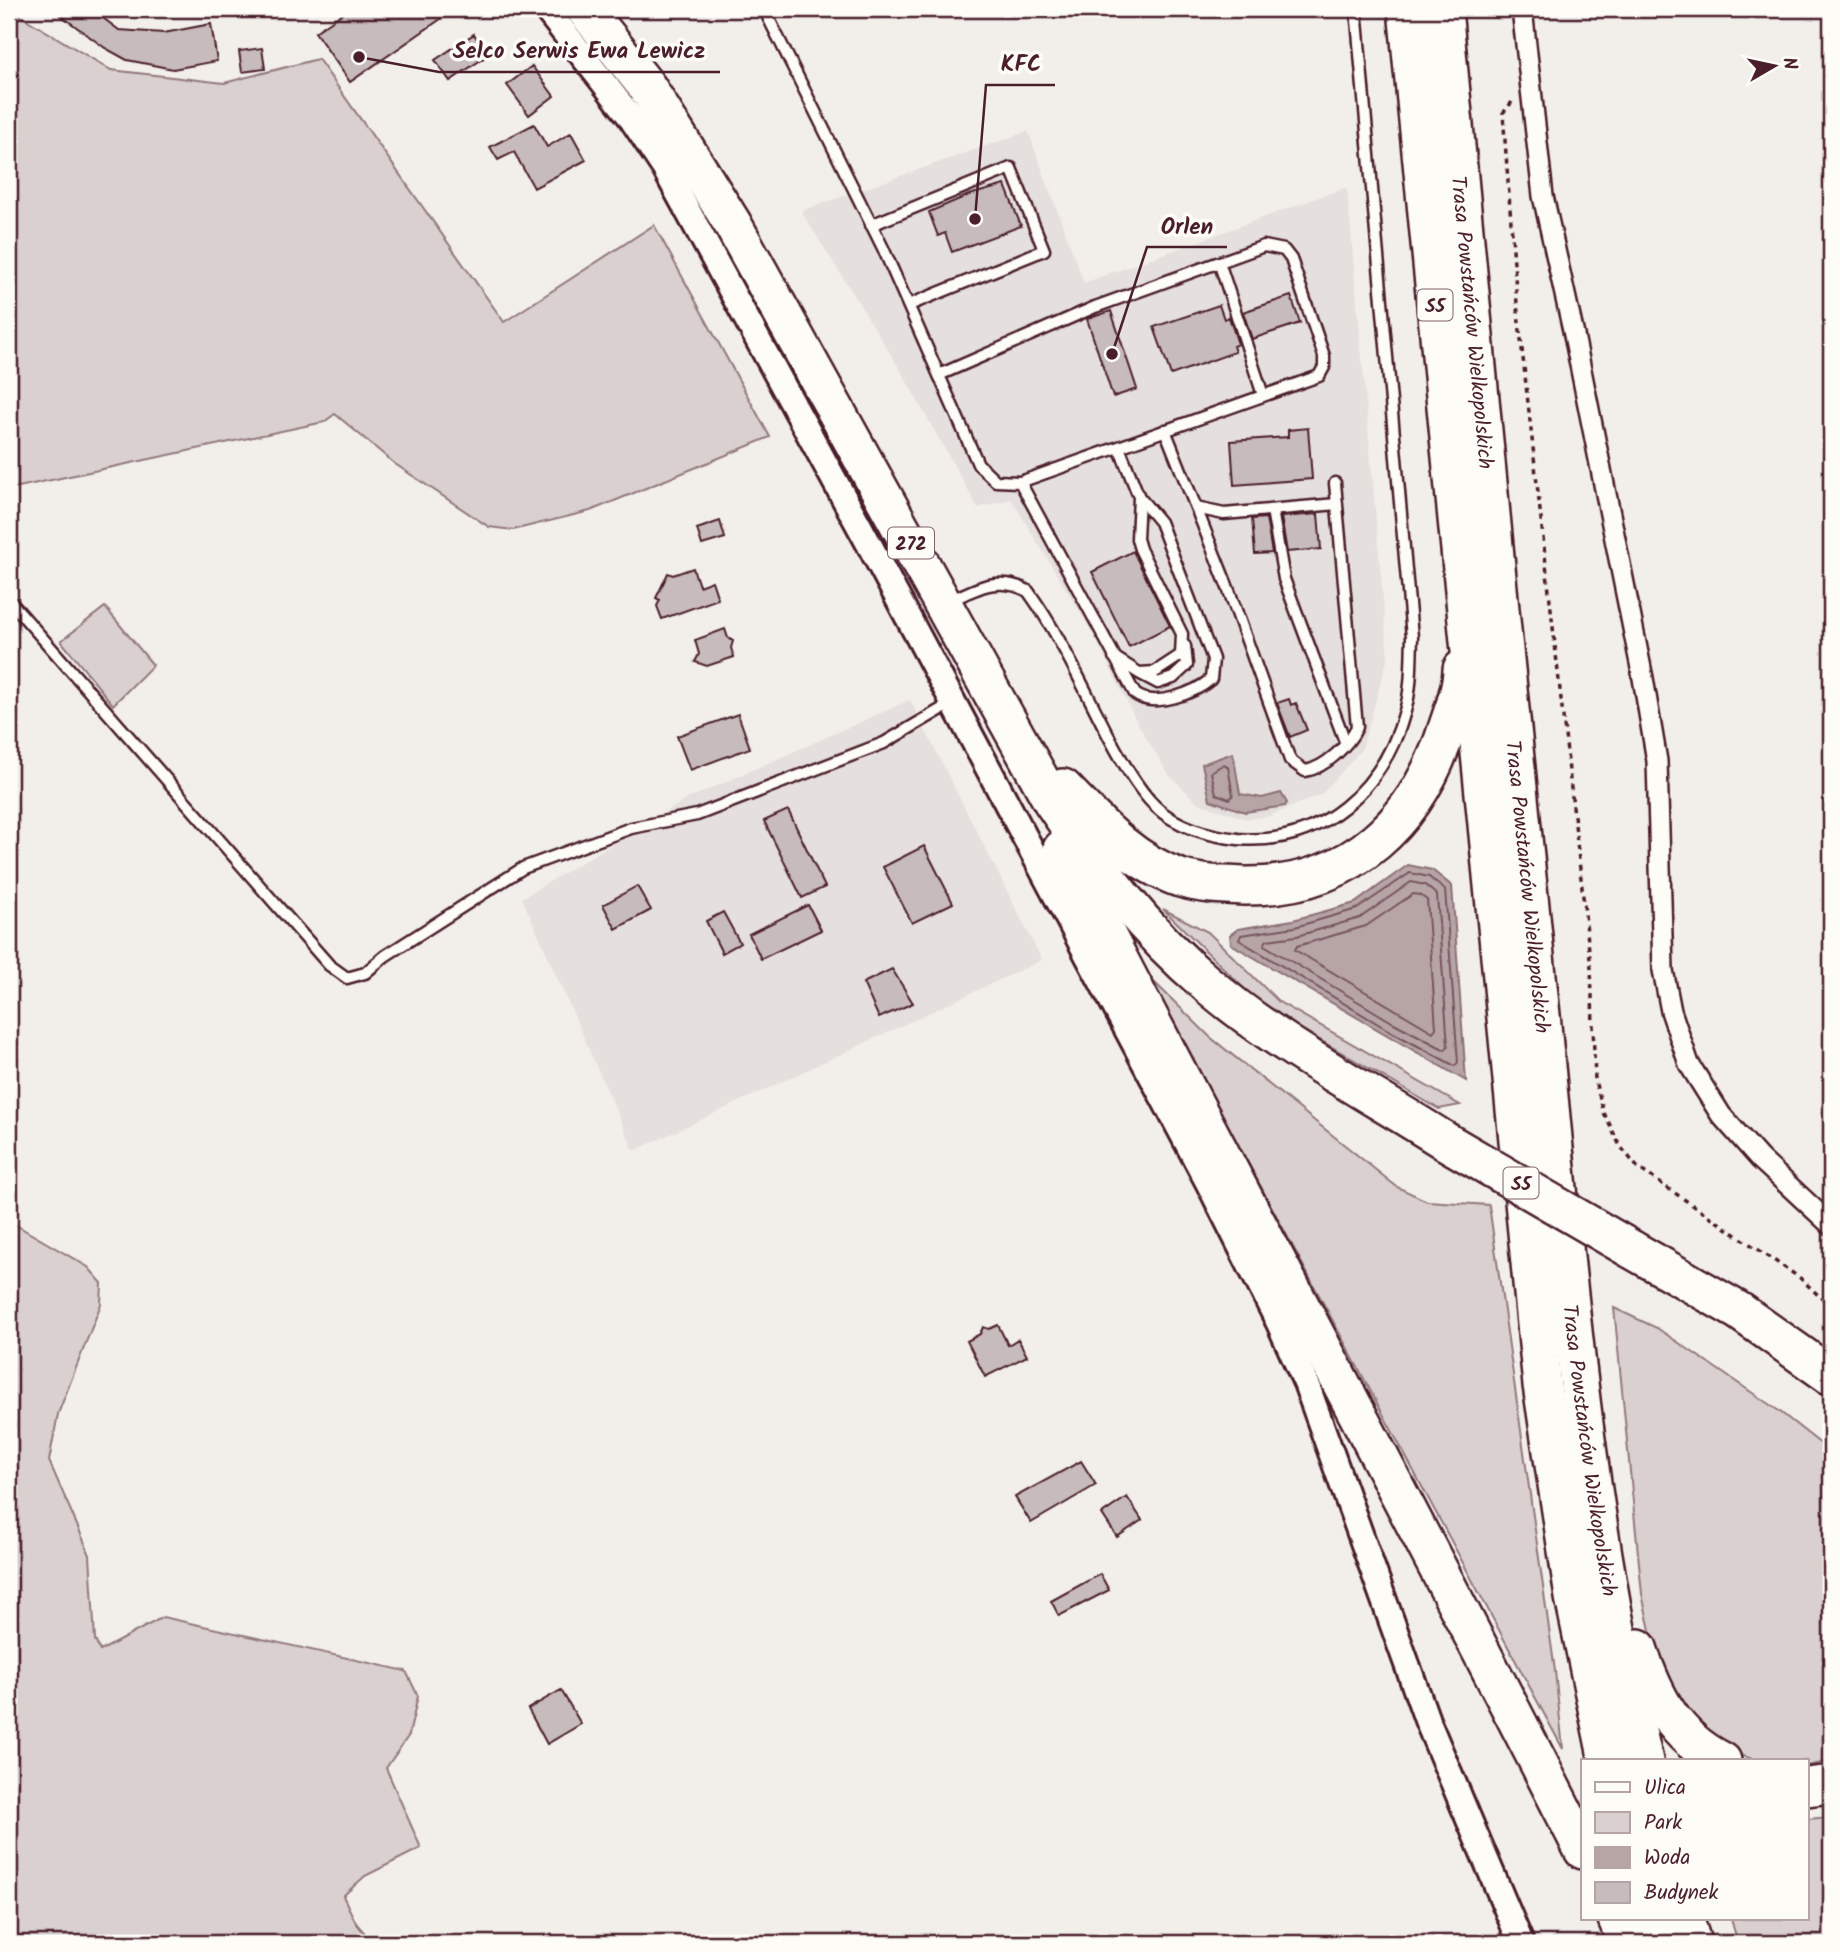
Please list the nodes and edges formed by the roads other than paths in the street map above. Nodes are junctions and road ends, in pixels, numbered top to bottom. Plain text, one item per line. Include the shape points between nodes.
1 (546, 9) edge
2 (585, 9) edge
3 (764, 9) edge
4 (1356, 9) edge
5 (1407, 9) edge
6 (1443, 9) edge
7 (1522, 9) edge
8 (871, 225) junction
9 (1219, 262) junction
10 (909, 305) junction
11 (939, 375) junction
12 (1263, 395) junction
13 (1165, 430) junction
14 (1119, 447) junction
15 (1020, 482) junction
16 (1335, 483) dead end
17 (1139, 497) junction
18 (1337, 504) junction
19 (1196, 508) junction
20 (1272, 510) junction
21 (9, 600) edge
22 (1463, 601) junction
23 (944, 603) junction
24 (1113, 656) junction
25 (953, 702) junction
26 (1346, 744) junction
27 (1025, 750) junction
28 (1831, 1225) edge
29 (1831, 1376) edge
30 (1599, 1534) junction
31 (1608, 1759) edge
32 (1644, 1759) edge
33 (1718, 1759) edge
34 (1831, 1784) edge
35 (1808, 1787) edge
36 (1581, 1846) edge
37 (1617, 1920) edge
38 (1648, 1920) edge
39 (1685, 1920) edge
40 (1521, 1943) edge
41 (1627, 1943) edge
42 (1655, 1943) edge
43 (1692, 1943) edge

1 - 25 street via 665,169
2 - 23 highway, 272 via 647,87 732,223
3 - 8 lane
4 - 23 lane via 1412,637 1405,711 1376,771 1351,803 1322,825 1258,841 1189,828 1156,807 1124,764 1028,590 1000,582
5 - 22 highway, Trasa Powstańców Wielkopolskich / S5
6 - 30 highway, Trasa Powstańców Wielkopolskich / S5 via 1493,565 1579,1392
7 - 28 street via 1543,196 1657,761 1662,970 1671,1011 1689,1064 1721,1115 1760,1159
8 - 10 lane
8 - 10 lane via 1011,168 1044,250
9 - 11 lane via 1095,307
9 - 12 lane
9 - 12 lane via 1264,246 1284,250 1306,301 1324,367 1319,376
10 - 11 lane
11 - 15 lane via 978,464 996,481
12 - 13 lane
13 - 14 lane
13 - 19 lane
14 - 15 lane
14 - 17 lane
15 - 24 lane
16 - 18 lane
17 - 24 lane via 1140,549 1182,634 1188,660 1183,671 1158,683
17 - 24 lane via 1160,522 1213,659 1213,673 1205,685 1148,701 1130,688
18 - 20 lane
18 - 26 lane via 1358,717
19 - 20 lane via 1224,514
19 - 26 lane via 1290,760 1299,769 1310,770
20 - 26 lane via 1284,579
21 - 25 lane via 329,965 348,978 365,973 523,868 631,828 709,811 884,743
22 - 27 highway via 1462,674 1442,744 1426,780 1382,839 1332,871 1280,886 1210,885 1178,877 1131,853
22 - 31 highway, Trasa Powstańców Wielkopolskich / S5 via 1542,1385 1574,1597
23 - 27 highway, 272
25 - 40 street via 1279,1324 1306,1383 1419,1700
27 - 29 highway, bridge via 1052,801 1111,886 1207,984 1287,1041 1446,1141 1739,1311
27 - 36 highway via 1045,817
30 - 32 highway, Trasa Powstańców Wielkopolskich / S5
30 - 33 highway via 1649,1682 1684,1735
34 - 35 highway
37 - 41 highway
38 - 42 highway
39 - 43 highway

